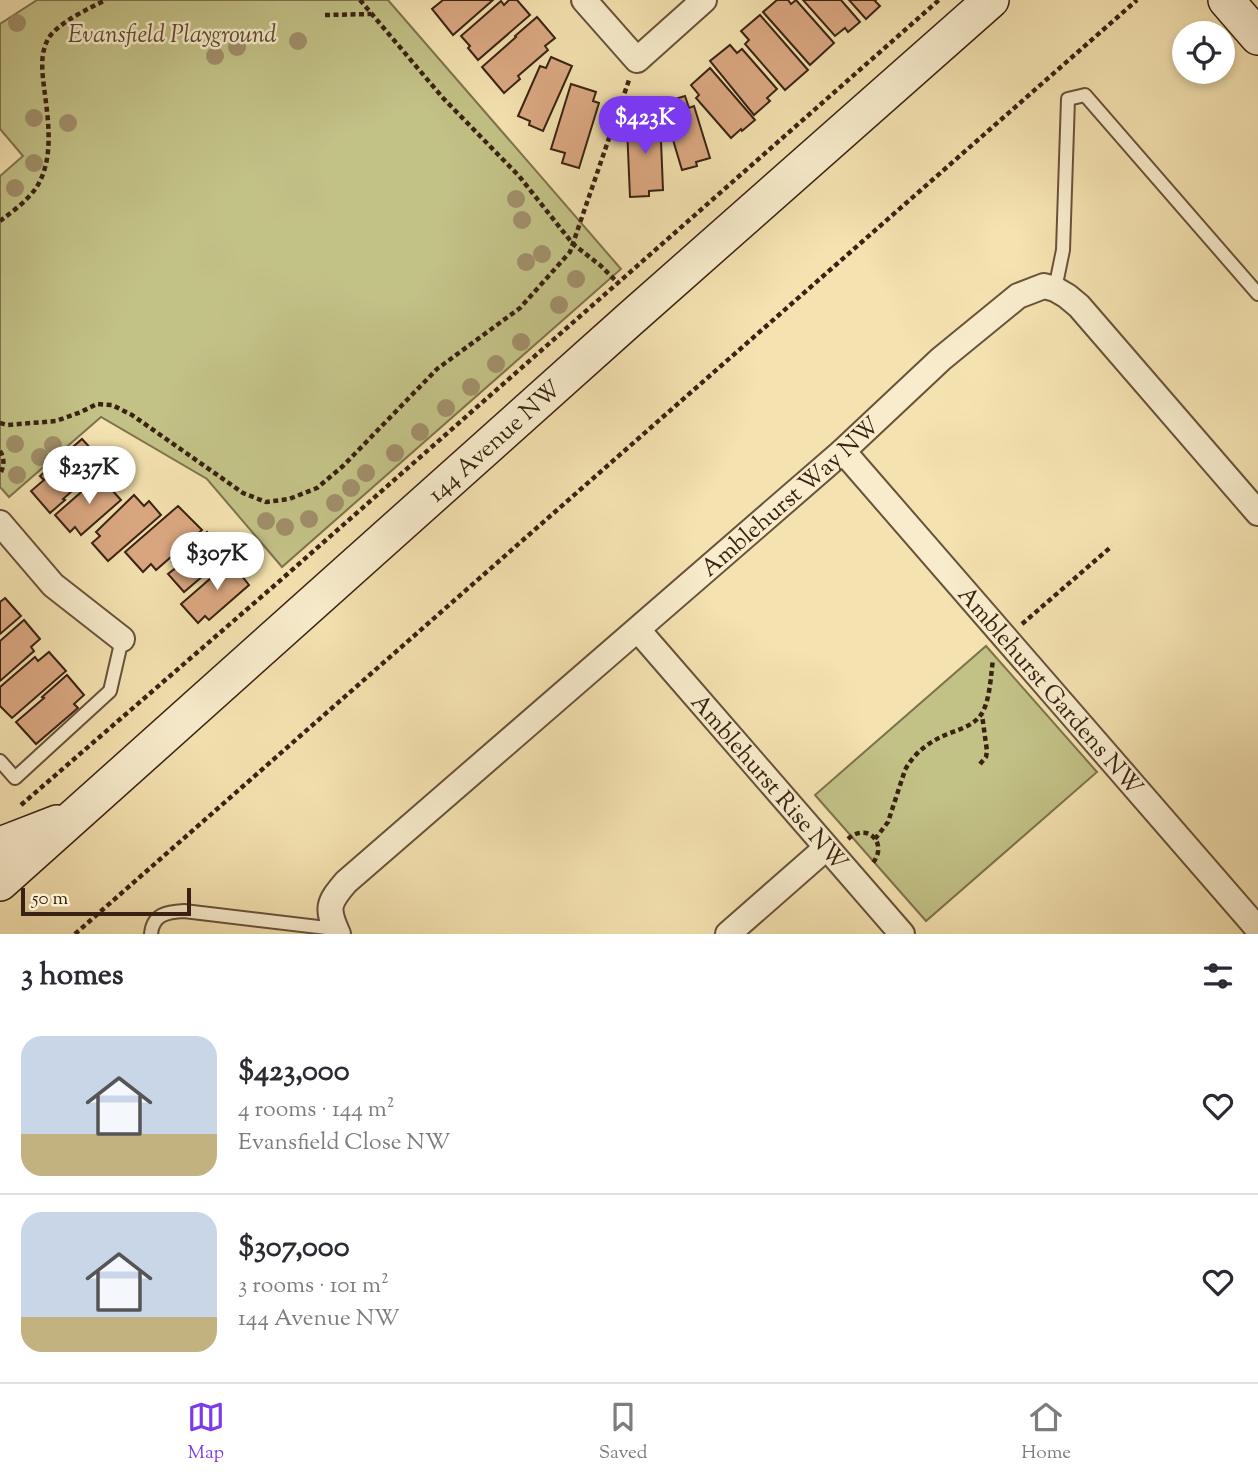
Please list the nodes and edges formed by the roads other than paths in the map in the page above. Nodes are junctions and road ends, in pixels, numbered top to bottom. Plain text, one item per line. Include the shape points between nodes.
1 (584, 0) edge
2 (704, 0) edge
3 (991, 0) edge
4 (1226, 0) edge
5 (1258, 37) edge
6 (1055, 289) junction
7 (1258, 294) edge
8 (843, 451) junction
9 (1258, 513) edge
10 (0, 523) edge
11 (638, 630) junction
12 (122, 639) joint
13 (0, 761) edge
14 (76, 816) junction
15 (0, 845) edge
16 (826, 848) junction
17 (0, 883) edge
18 (1258, 929) edge
19 (336, 931) edge
20 (151, 934) edge
21 (728, 934) edge
22 (902, 934) edge

1 - 2 street via 637,60
3 - 14 main road, 144 Avenue NW
4 - 5 main road
6 - 7 lane via 1063,250 1068,99 1085,95
6 - 8 street, Amblehurst Way NW via 1044,286 1018,296 941,359
6 - 9 street via 1088,316
8 - 11 street, Amblehurst Way NW
8 - 18 street, Amblehurst Gardens NW
10 - 12 street via 53,585
11 - 16 street, Amblehurst Rise NW
11 - 19 street, Amblehurst Way NW via 346,882 330,904
12 - 13 lane via 110,691 15,778
14 - 15 main road
14 - 17 main road, 144 Avenue NW
16 - 21 street
16 - 22 street, Amblehurst Rise NW
19 - 20 lane via 184,911 156,918

